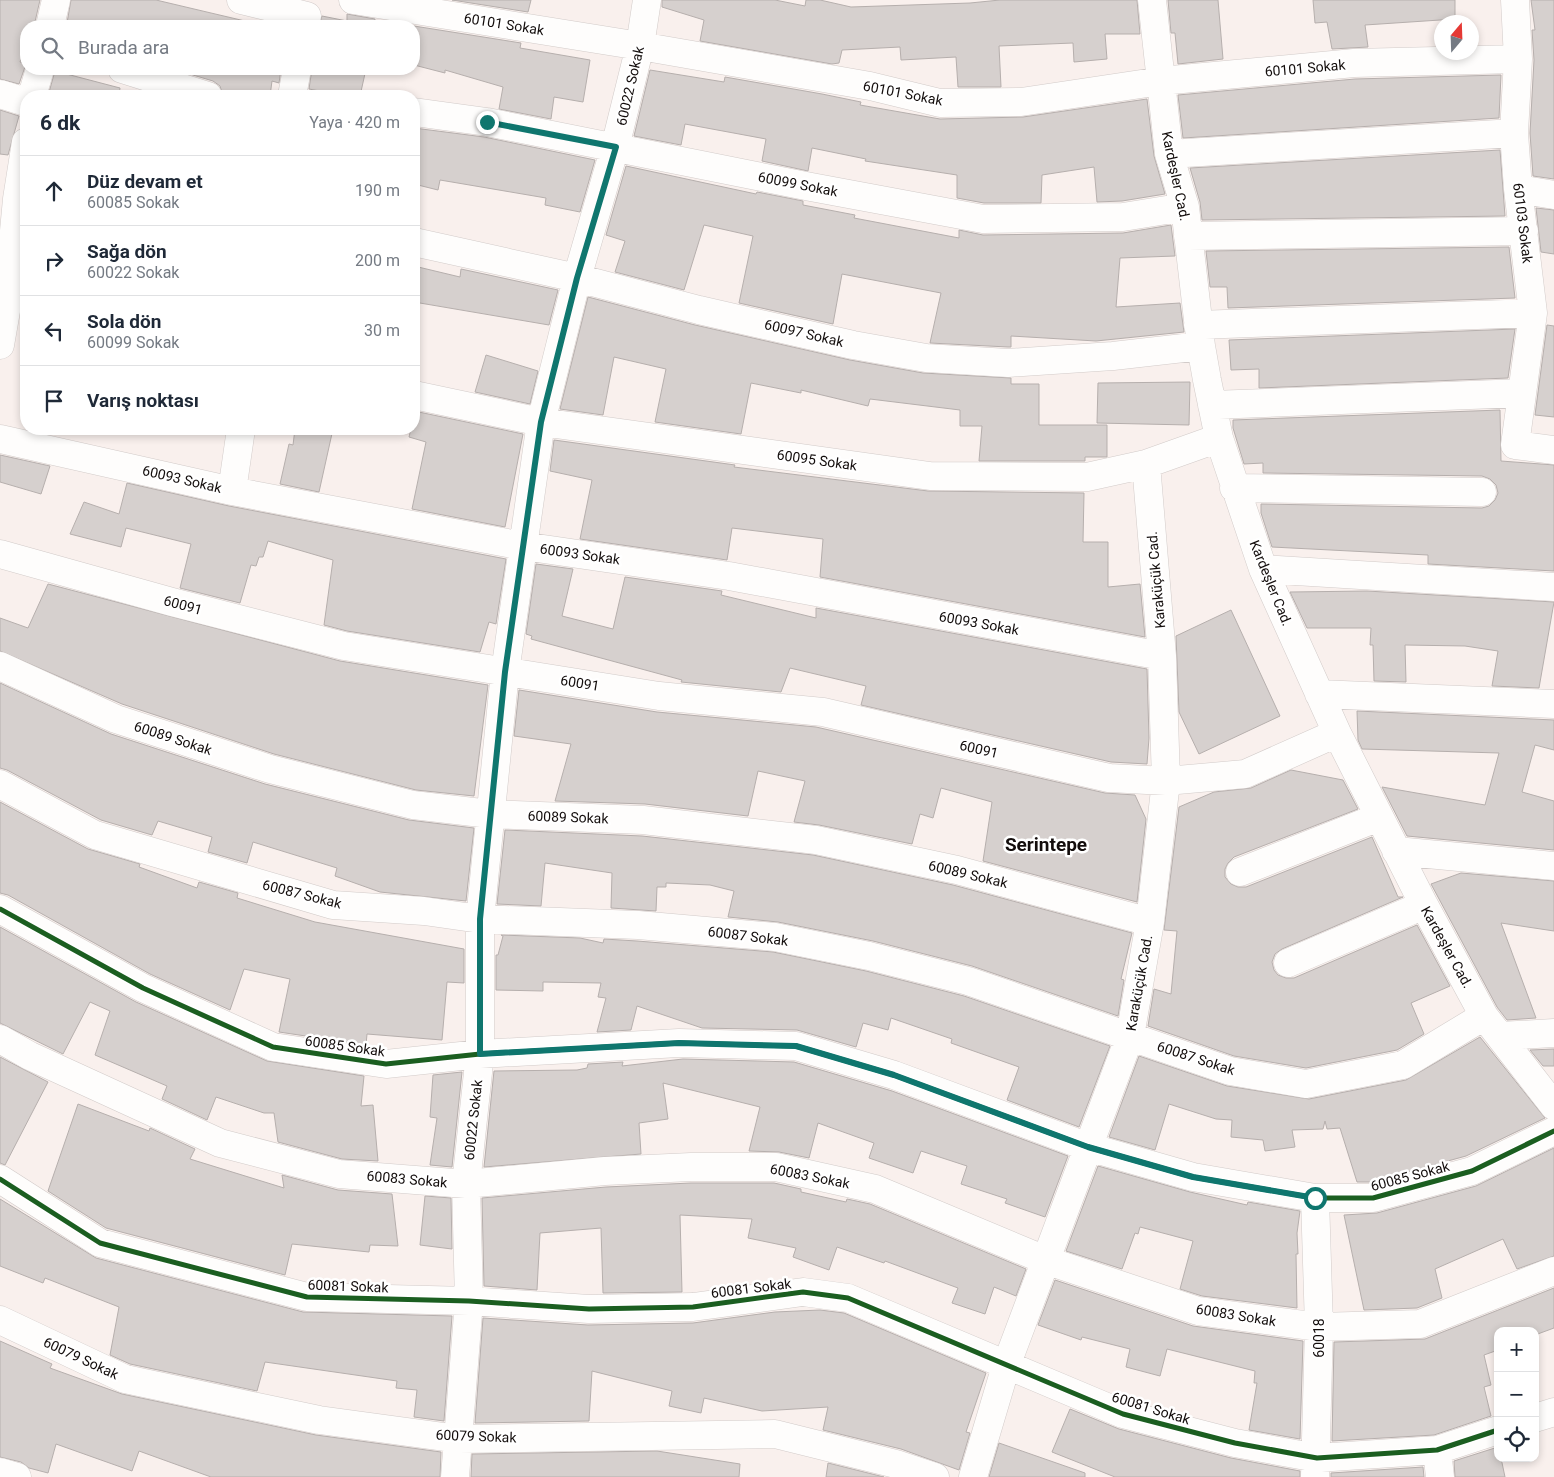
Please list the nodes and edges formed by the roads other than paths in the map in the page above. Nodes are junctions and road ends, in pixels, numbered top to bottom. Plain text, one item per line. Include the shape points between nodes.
1 (56, 0) edge
2 (241, 0) edge
3 (353, 0) edge
4 (647, 0) edge
5 (1152, 0) edge
6 (1515, 0) edge
7 (307, 14) edge
8 (51, 20) edge
9 (640, 46) junction
10 (1518, 59) junction
11 (38, 75) edge
12 (141, 75) edge
13 (296, 75) edge
14 (1161, 81) junction
15 (34, 90) edge
16 (189, 90) edge
17 (294, 90) edge
18 (0, 94) edge
19 (20, 100) edge
20 (420, 113) edge
21 (1514, 133) junction
22 (616, 147) junction
23 (1169, 154) junction
24 (20, 165) edge
25 (1518, 189) junction
26 (1554, 195) edge
27 (9, 196) edge
28 (1185, 207) junction
29 (1524, 231) junction
30 (1188, 236) junction
31 (420, 243) edge
32 (577, 278) junction
33 (1539, 301) edge
34 (3, 304) edge
35 (1200, 336) junction
36 (0, 346) edge
37 (1522, 393) junction
38 (420, 396) edge
39 (1212, 405) junction
40 (541, 422) junction
41 (240, 435) edge
42 (1219, 438) junction
43 (0, 439) edge
44 (1554, 450) edge
45 (1146, 464) junction
46 (1234, 488) junction
47 (232, 491) junction
48 (1482, 492) dead end
49 (523, 546) junction
50 (0, 554) edge
51 (1263, 569) junction
52 (1554, 587) edge
53 (1162, 656) junction
54 (0, 666) edge
55 (505, 672) junction
56 (1319, 694) junction
57 (1554, 704) edge
58 (1337, 733) junction
59 (1166, 781) junction
60 (0, 784) edge
61 (490, 814) junction
62 (1379, 817) junction
63 (1396, 851) junction
64 (1554, 866) edge
65 (1240, 872) dead end
66 (1424, 905) junction
67 (0, 909) edge
68 (480, 919) junction
69 (1150, 922) junction
70 (1288, 963) dead end
71 (1492, 1026) junction
72 (1554, 1033) edge
73 (1130, 1036) junction
74 (0, 1039) edge
75 (480, 1054) junction
76 (1554, 1106) edge
77 (1554, 1131) edge
78 (1088, 1147) junction
79 (0, 1179) edge
80 (466, 1184) junction
81 (1315, 1198) junction
82 (1045, 1260) junction
83 (1554, 1271) edge
84 (469, 1301) junction
85 (0, 1320) edge
86 (1319, 1327) junction
87 (1006, 1366) junction
88 (1554, 1412) edge
89 (1538, 1417) edge
90 (1494, 1431) edge
91 (459, 1439) junction
92 (1437, 1450) junction
93 (1316, 1468) edge
94 (0, 1472) edge
95 (17, 1477) edge
96 (456, 1477) edge
97 (935, 1477) edge
98 (973, 1477) edge
99 (1440, 1477) edge

1 - 8 street
2 - 7 street
3 - 9 street, 60101 Sokak
4 - 9 street, 60022 Sokak
5 - 14 street, Kardeşler Cad.
6 - 10 street, 60103 Sokak
9 - 14 street, 60101 Sokak via 870,86 940,103 1021,102
9 - 22 street, 60022 Sokak
10 - 14 street, 60101 Sokak via 1354,63
10 - 21 street, 60103 Sokak
11 - 15 street
12 - 16 street
13 - 17 street
14 - 23 street, Kardeşler Cad.
18 - 19 street
20 - 22 street, 60099 Sokak
21 - 23 street
21 - 25 street, 60103 Sokak
22 - 28 street, 60099 Sokak via 983,219 1123,217
22 - 32 street, 60022 Sokak
23 - 28 street, Kardeşler Cad.
24 - 27 street
25 - 26 street
25 - 29 street, 60103 Sokak
27 - 34 street
28 - 30 street, Kardeşler Cad.
29 - 30 street
29 - 33 street, 60103 Sokak
30 - 35 street, Kardeşler Cad.
31 - 32 street, 60097 Sokak
32 - 35 street, 60097 Sokak via 699,310 926,358 1008,363 1113,356
32 - 40 street, 60022 Sokak
33 - 35 street, 60097 Sokak
33 - 37 street, 60103 Sokak
34 - 36 street
35 - 39 street, Kardeşler Cad.
37 - 39 street
37 - 44 street, 60103 Sokak via 1515,445
38 - 40 street, 60095 Sokak
39 - 42 street, Kardeşler Cad.
40 - 45 street, 60095 Sokak via 930,476 1087,477
40 - 49 street, 60022 Sokak
41 - 47 street
42 - 45 street, 60095 Sokak
42 - 46 street, Kardeşler Cad.
43 - 47 street, 60093 Sokak
45 - 53 street, Karaküçük Cad.
46 - 48 street
46 - 51 street, Kardeşler Cad.
47 - 49 street, 60093 Sokak
49 - 53 street, 60093 Sokak via 729,576
49 - 55 street, 60022 Sokak
50 - 55 street, 60091 via 344,646
51 - 52 street
51 - 56 street, Kardeşler Cad.
53 - 59 street, Karaküçük Cad.
54 - 61 street, 60089 Sokak via 116,719 270,769 413,805
55 - 59 street, 60091 via 659,696 823,712 1108,778
55 - 61 street, 60022 Sokak
56 - 57 street
56 - 58 street, Kardeşler Cad.
58 - 59 street, 60091 via 1246,774
58 - 62 street, Kardeşler Cad.
59 - 69 street, Karaküçük Cad.
60 - 68 street, 60087 Sokak via 95,835 333,905 424,911
61 - 68 street, 60022 Sokak
61 - 69 street, 60089 Sokak via 643,820 816,840 957,870
62 - 63 street, Kardeşler Cad.
62 - 65 street
63 - 64 street
63 - 66 street, Kardeşler Cad.
66 - 70 street
66 - 71 street, Kardeşler Cad.
67 - 75 street, 60085 Sokak via 143,988 273,1047 386,1064
68 - 73 street, 60087 Sokak via 638,925 775,937 968,981
68 - 75 street, 60022 Sokak
69 - 73 street, Karaküçük Cad.
71 - 72 street, 60087 Sokak
71 - 73 street, 60087 Sokak via 1403,1065 1306,1084 1230,1071
71 - 76 street, Kardeşler Cad.
73 - 78 street, Karaküçük Cad.
74 - 80 street, 60083 Sokak via 30,1056 220,1143 339,1174
75 - 78 street, 60085 Sokak via 679,1043 796,1046 894,1075
75 - 80 street, 60022 Sokak
77 - 81 street, 60085 Sokak via 1472,1171 1373,1198
78 - 81 street, 60085 Sokak via 1193,1177
78 - 82 street, Karaküçük Cad.
79 - 84 street, 60081 Sokak via 100,1243 307,1297
80 - 82 street, 60083 Sokak via 605,1171 776,1167 876,1189
80 - 84 street, 60022 Sokak
81 - 86 street, 60018
82 - 86 street, 60083 Sokak via 1198,1312
82 - 87 street, Karaküçük Cad.
83 - 86 street, 60083 Sokak via 1420,1324
84 - 87 street, 60081 Sokak via 589,1309 693,1307 803,1292 848,1298
84 - 91 street, 60022 Sokak
85 - 91 street, 60079 Sokak via 125,1379 319,1420
86 - 93 street, 60018
87 - 93 street, 60081 Sokak via 1123,1414
87 - 98 street, Karaküçük Cad.
88 - 89 street
90 - 92 street, 60081 Sokak
91 - 96 street, 60022 Sokak
91 - 97 street, 60079 Sokak via 774,1434
92 - 93 street, 60081 Sokak
92 - 99 street
94 - 95 street

